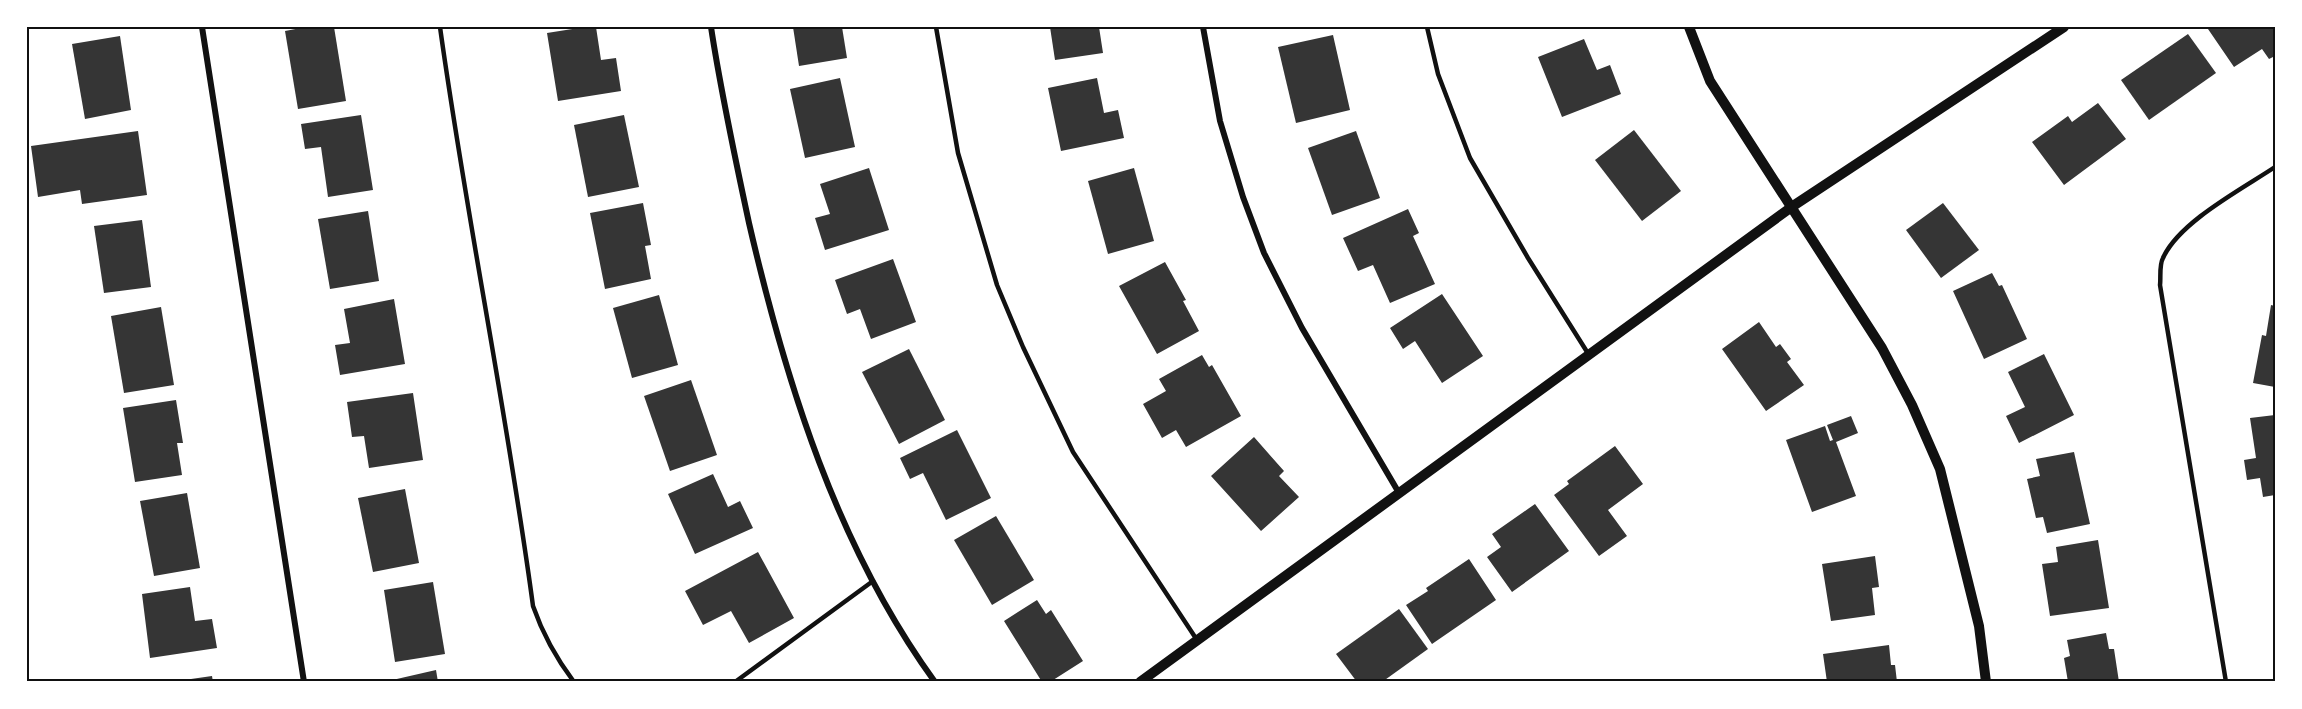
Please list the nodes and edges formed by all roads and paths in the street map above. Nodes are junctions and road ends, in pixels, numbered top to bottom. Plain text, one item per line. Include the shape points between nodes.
1 (202, 27) edge
2 (440, 27) edge
3 (711, 27) edge
4 (936, 27) edge
5 (1203, 27) edge
6 (1427, 27) edge
7 (1689, 27) edge
8 (2064, 27) edge
9 (2275, 167) edge
10 (1793, 206) junction
11 (1589, 355) junction
12 (1399, 493) junction
13 (873, 581) junction
14 (1197, 640) junction
15 (303, 682) edge
16 (574, 682) edge
17 (735, 682) edge
18 (934, 682) edge
19 (1140, 682) edge
20 (1986, 682) edge
21 (2226, 682) edge

1 - 15 street
2 - 16 lane via 533,606 555,656
3 - 13 street via 730,137 765,290 820,465
4 - 14 lane via 958,153 997,285 1023,347 1073,452
5 - 12 street via 1220,121 1264,253 1302,328
6 - 11 lane via 1438,74 1470,158
7 - 10 street via 1710,81
8 - 10 street
9 - 21 lane via 2175,237 2162,260 2160,285
10 - 11 street
10 - 20 street via 1882,348 1940,469 1979,626
11 - 12 street
12 - 14 street
13 - 17 lane
13 - 18 street via 907,644
14 - 19 street

